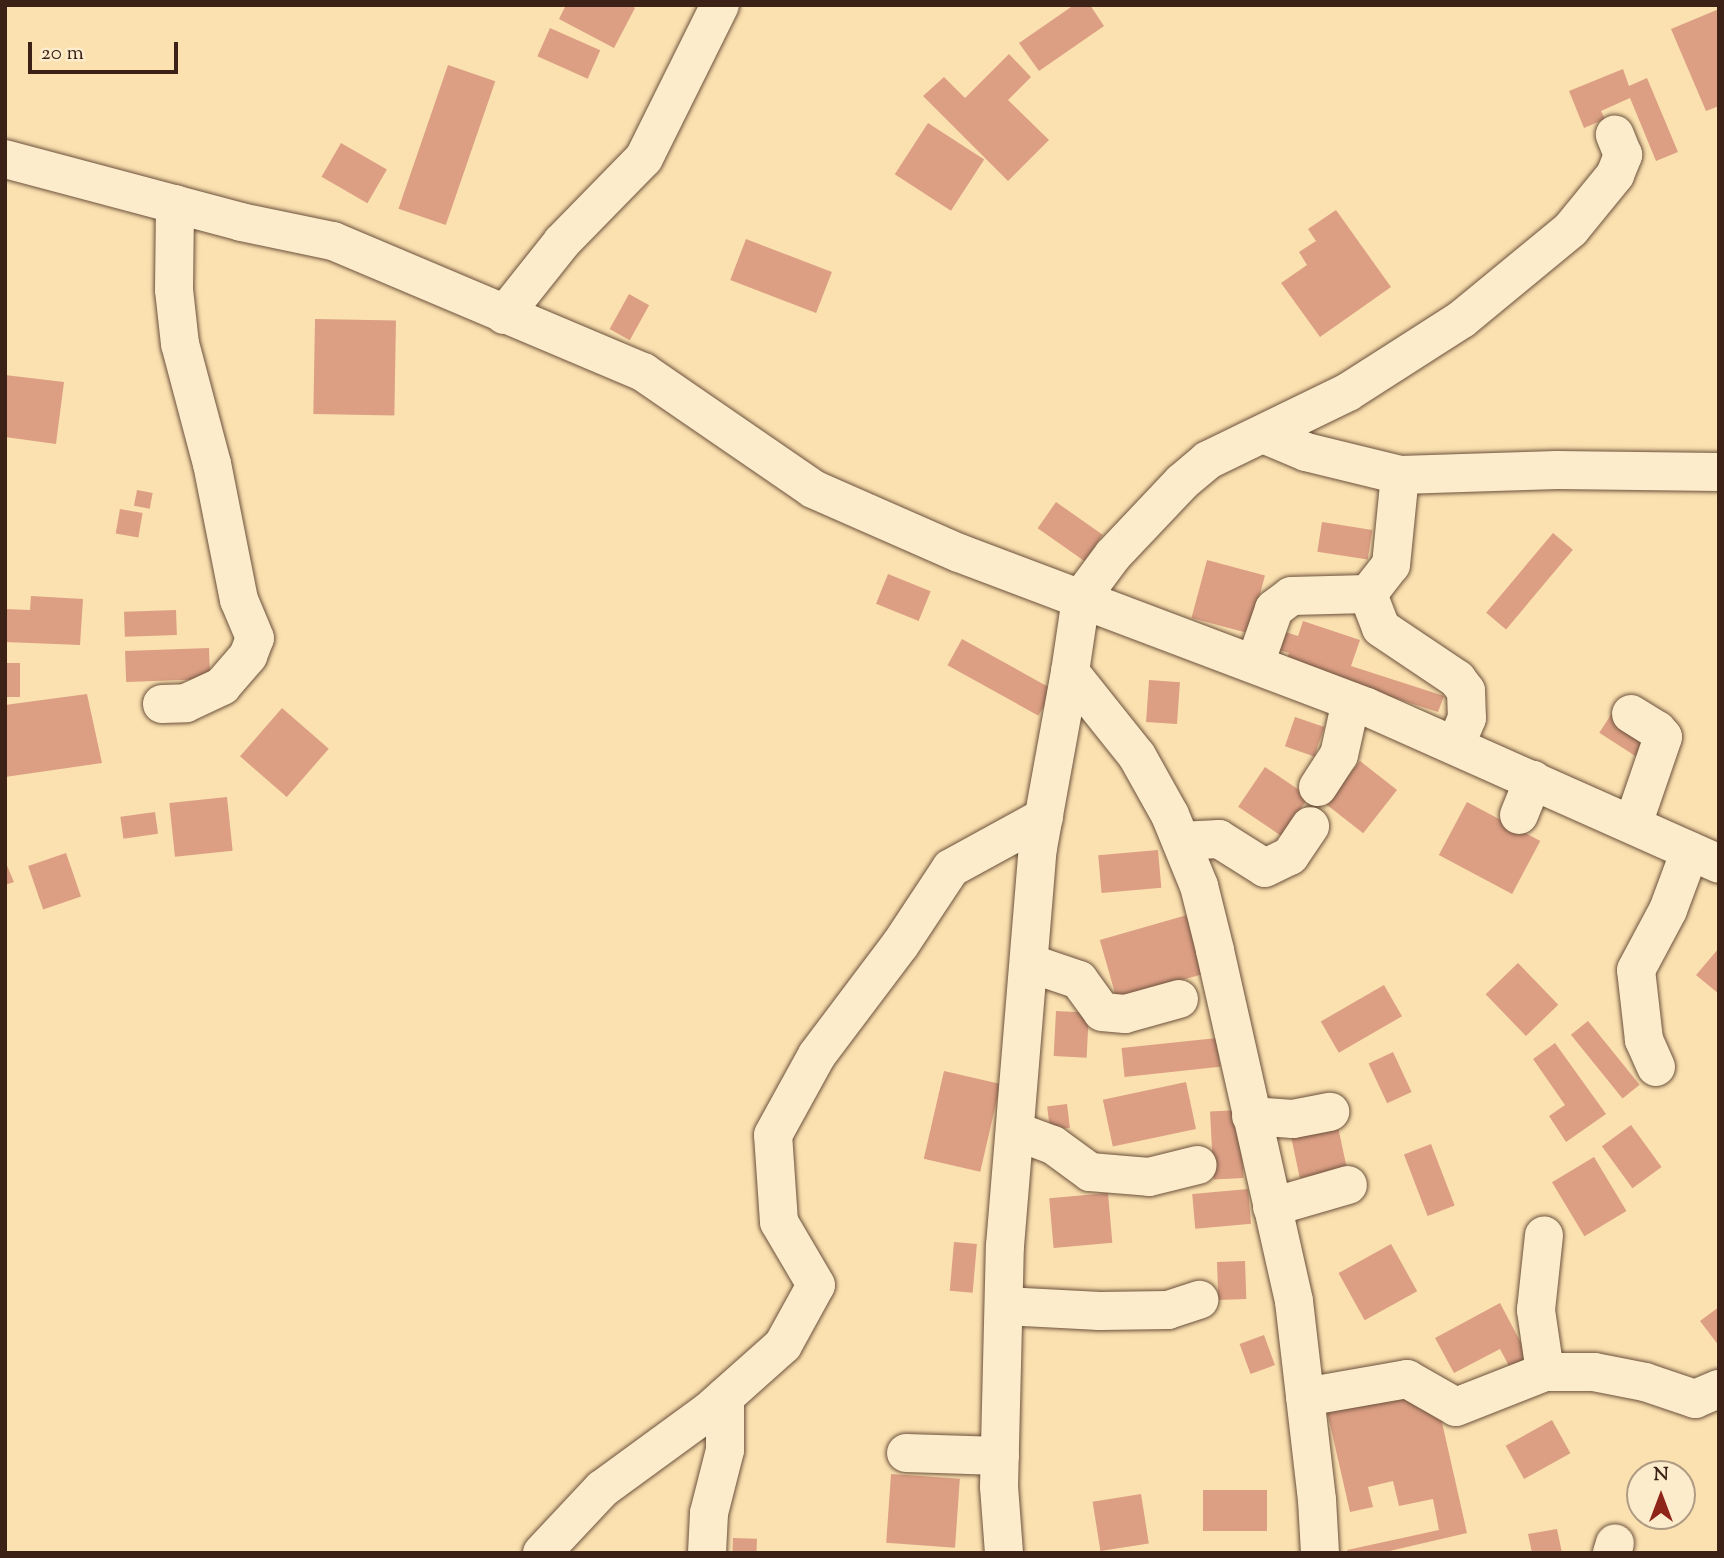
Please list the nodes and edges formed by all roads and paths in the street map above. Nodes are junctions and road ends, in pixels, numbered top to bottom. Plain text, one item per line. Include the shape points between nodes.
1 (720, 5) edge
2 (1615, 135) dead end
3 (5, 159) edge
4 (175, 204) junction
5 (504, 314) junction
6 (1263, 434) junction
7 (1719, 472) edge
8 (1400, 475) junction
9 (1368, 594) junction
10 (1081, 598) junction
11 (1255, 664) junction
12 (1070, 672) junction
13 (1352, 701) junction
14 (162, 704) dead end
15 (1632, 714) dead end
16 (1455, 746) junction
17 (1533, 780) junction
18 (1318, 787) dead end
19 (1519, 815) dead end
20 (1044, 817) junction
21 (1633, 824) junction
22 (1310, 826) dead end
23 (1181, 841) junction
24 (1710, 857) edge
25 (1029, 963) junction
26 (1179, 999) dead end
27 (1656, 1067) dead end
28 (1330, 1112) dead end
29 (1251, 1116) junction
30 (1015, 1131) junction
31 (1198, 1165) dead end
32 (1348, 1185) dead end
33 (1272, 1207) junction
34 (1544, 1235) dead end
35 (1199, 1300) dead end
36 (1004, 1306) junction
37 (1545, 1373) junction
38 (1719, 1389) edge
39 (725, 1396) junction
40 (1305, 1397) junction
41 (906, 1453) dead end
42 (1000, 1456) junction
43 (542, 1553) edge
44 (706, 1553) edge
45 (1004, 1553) edge
46 (1320, 1553) edge

1 - 5 street via 644,158 562,242
2 - 6 street via 1623,155 1615,175 1571,229 1462,320 1348,393
3 - 4 street
4 - 5 street via 333,241
4 - 14 street via 174,290 180,344 212,464 239,600 255,638 248,656 222,686 186,703
5 - 10 street via 643,372 813,489 959,553
6 - 8 street via 1306,452
6 - 10 street via 1208,460 1182,482 1113,555
7 - 8 street via 1558,470
8 - 9 street via 1391,565
9 - 11 street via 1291,596 1274,609
9 - 16 street via 1381,628 1457,679 1466,691 1467,718
10 - 11 street
10 - 12 street
11 - 13 street
12 - 20 street
12 - 23 street via 1138,756
13 - 16 street
13 - 18 street via 1339,755
15 - 21 street via 1663,737
16 - 17 street
17 - 19 street
17 - 21 street
20 - 25 street
20 - 39 street via 951,867 804,1078 773,1135 779,1222 816,1285 783,1345
21 - 24 street
22 - 23 street via 1290,856 1265,868 1219,839
23 - 29 street via 1216,950
24 - 27 street via 1668,910 1636,970 1644,1040
25 - 26 street via 1080,980 1102,1012 1125,1014
25 - 30 street
28 - 29 street via 1293,1119
29 - 33 street
30 - 31 street via 1053,1145 1090,1172 1150,1177
30 - 36 street
32 - 33 street
33 - 40 street via 1294,1301
34 - 37 street via 1536,1310
35 - 36 street via 1168,1310
36 - 42 street
37 - 38 street via 1594,1373 1645,1382 1695,1399
37 - 40 street via 1456,1407 1407,1379
39 - 43 street via 602,1489
39 - 44 street via 725,1450 709,1513
40 - 46 street
41 - 42 street
42 - 45 street

